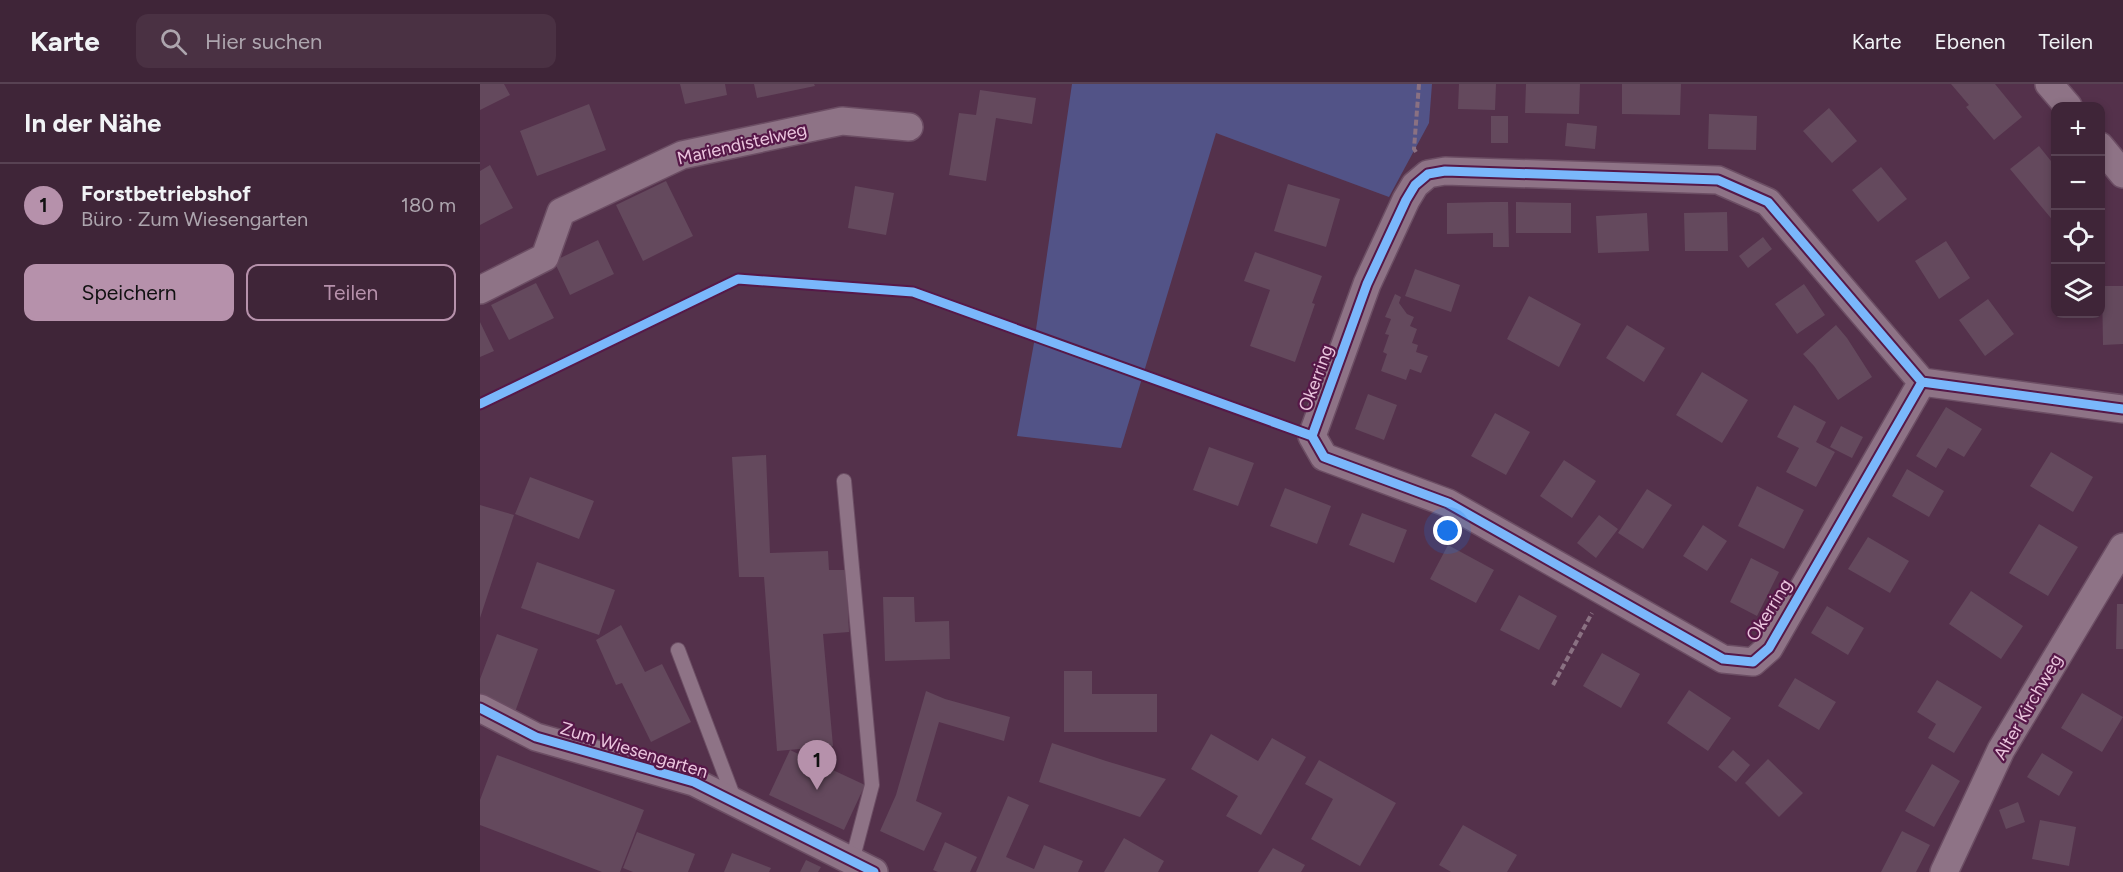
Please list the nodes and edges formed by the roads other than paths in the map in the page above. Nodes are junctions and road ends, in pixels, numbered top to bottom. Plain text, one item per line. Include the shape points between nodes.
1 (2049, 84) edge
2 (2064, 102) edge
3 (909, 127) dead end
4 (2105, 152) edge
5 (2123, 174) edge
6 (480, 290) edge
7 (1922, 382) junction
8 (2123, 409) edge
9 (844, 481) dead end
10 (2123, 547) edge
11 (678, 650) dead end
12 (480, 708) edge
13 (735, 803) junction
14 (863, 866) edge
15 (1944, 872) edge

1 - 2 street
3 - 6 street, Mariendistelweg via 842,122 682,155 561,212 545,257
4 - 5 street
7 - 7 street, Okerring via 1768,202 1718,180 1445,171 1428,174 1406,200 1367,284 1312,436 1324,458 1448,503 1723,659 1753,662 1769,648
7 - 8 street
9 - 14 lane via 872,785
10 - 15 street, Alter Kirchweg via 2001,750
11 - 13 lane
12 - 13 street, Zum Wiesengarten via 536,737 694,782
13 - 14 street, Zum Wiesengarten

